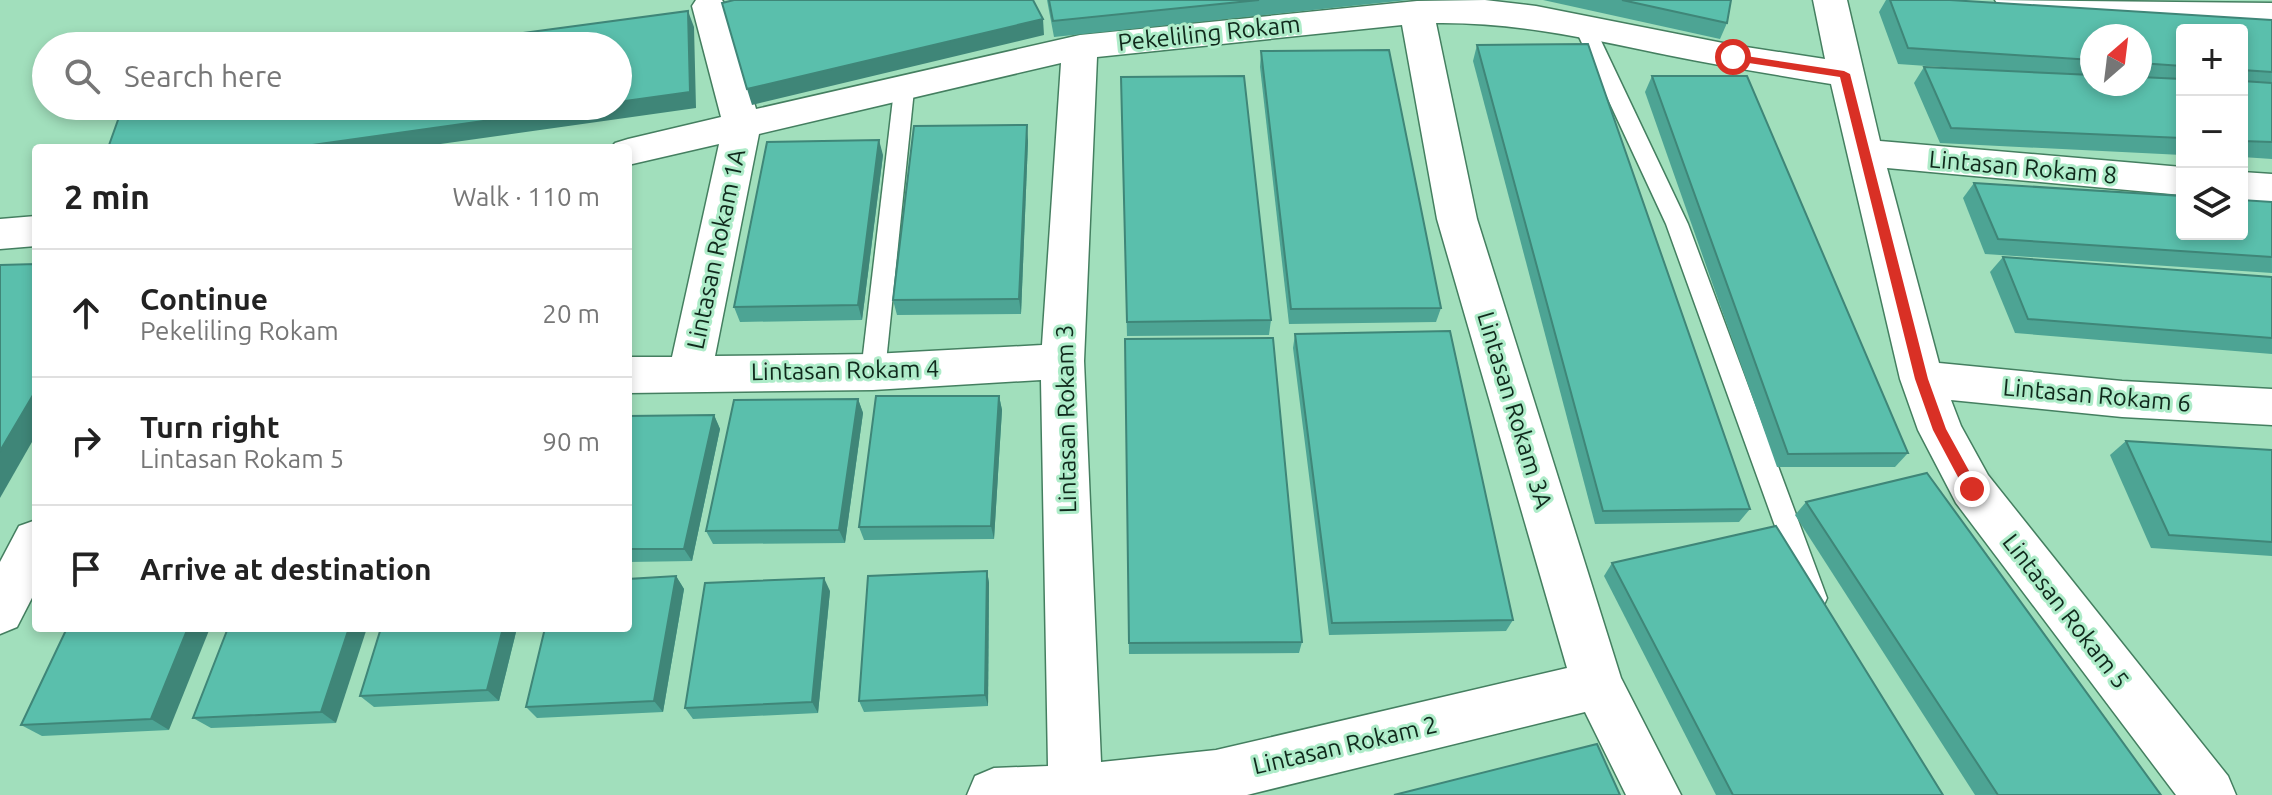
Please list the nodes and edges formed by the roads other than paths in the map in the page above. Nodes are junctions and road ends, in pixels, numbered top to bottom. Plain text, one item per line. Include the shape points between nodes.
1 (1830, 0) edge
2 (2012, 0) edge
3 (708, 6) edge
4 (1417, 12) junction
5 (2272, 14) edge
6 (1584, 26) junction
7 (1080, 47) junction
8 (1844, 74) junction
9 (904, 90) junction
10 (742, 126) junction
11 (632, 151) edge
12 (1864, 153) junction
13 (2176, 180) edge
14 (2248, 186) edge
15 (2272, 188) edge
16 (1062, 361) junction
17 (690, 372) junction
18 (873, 372) junction
19 (632, 375) edge
20 (1922, 379) junction
21 (2272, 407) edge
22 (32, 549) edge
23 (0, 611) edge
24 (1824, 615) edge
25 (1598, 685) junction
26 (1075, 792) junction
27 (994, 795) edge
28 (1654, 795) edge
29 (2209, 795) edge

1 - 8 street, Lintasan Rokam 5
2 - 5 street
3 - 10 street
4 - 6 street, Pekeliling Rokam via 1484,11
4 - 7 street, Pekeliling Rokam
4 - 25 street, Lintasan Rokam 3A via 1457,219
6 - 8 street, Pekeliling Rokam
6 - 24 lane via 1677,224
7 - 9 street, Pekeliling Rokam
7 - 16 street, Lintasan Rokam 3
8 - 12 street, Lintasan Rokam 5
9 - 10 street, Pekeliling Rokam
9 - 18 lane
10 - 11 street, Pekeliling Rokam
10 - 17 street, Lintasan Rokam 1A
12 - 13 street, Lintasan Rokam 8
12 - 20 street, Lintasan Rokam 5
14 - 15 street
16 - 18 street, Lintasan Rokam 4
16 - 26 street, Lintasan Rokam 3
17 - 18 street, Lintasan Rokam 4
17 - 19 street, Lintasan Rokam 4
20 - 21 street, Lintasan Rokam 6
20 - 29 street, Lintasan Rokam 5 via 1940,430 1972,489
22 - 23 street
25 - 26 street, Lintasan Rokam 2 via 1216,776
25 - 28 street, Lintasan Rokam 3A
26 - 27 street, Lintasan Rokam 2

